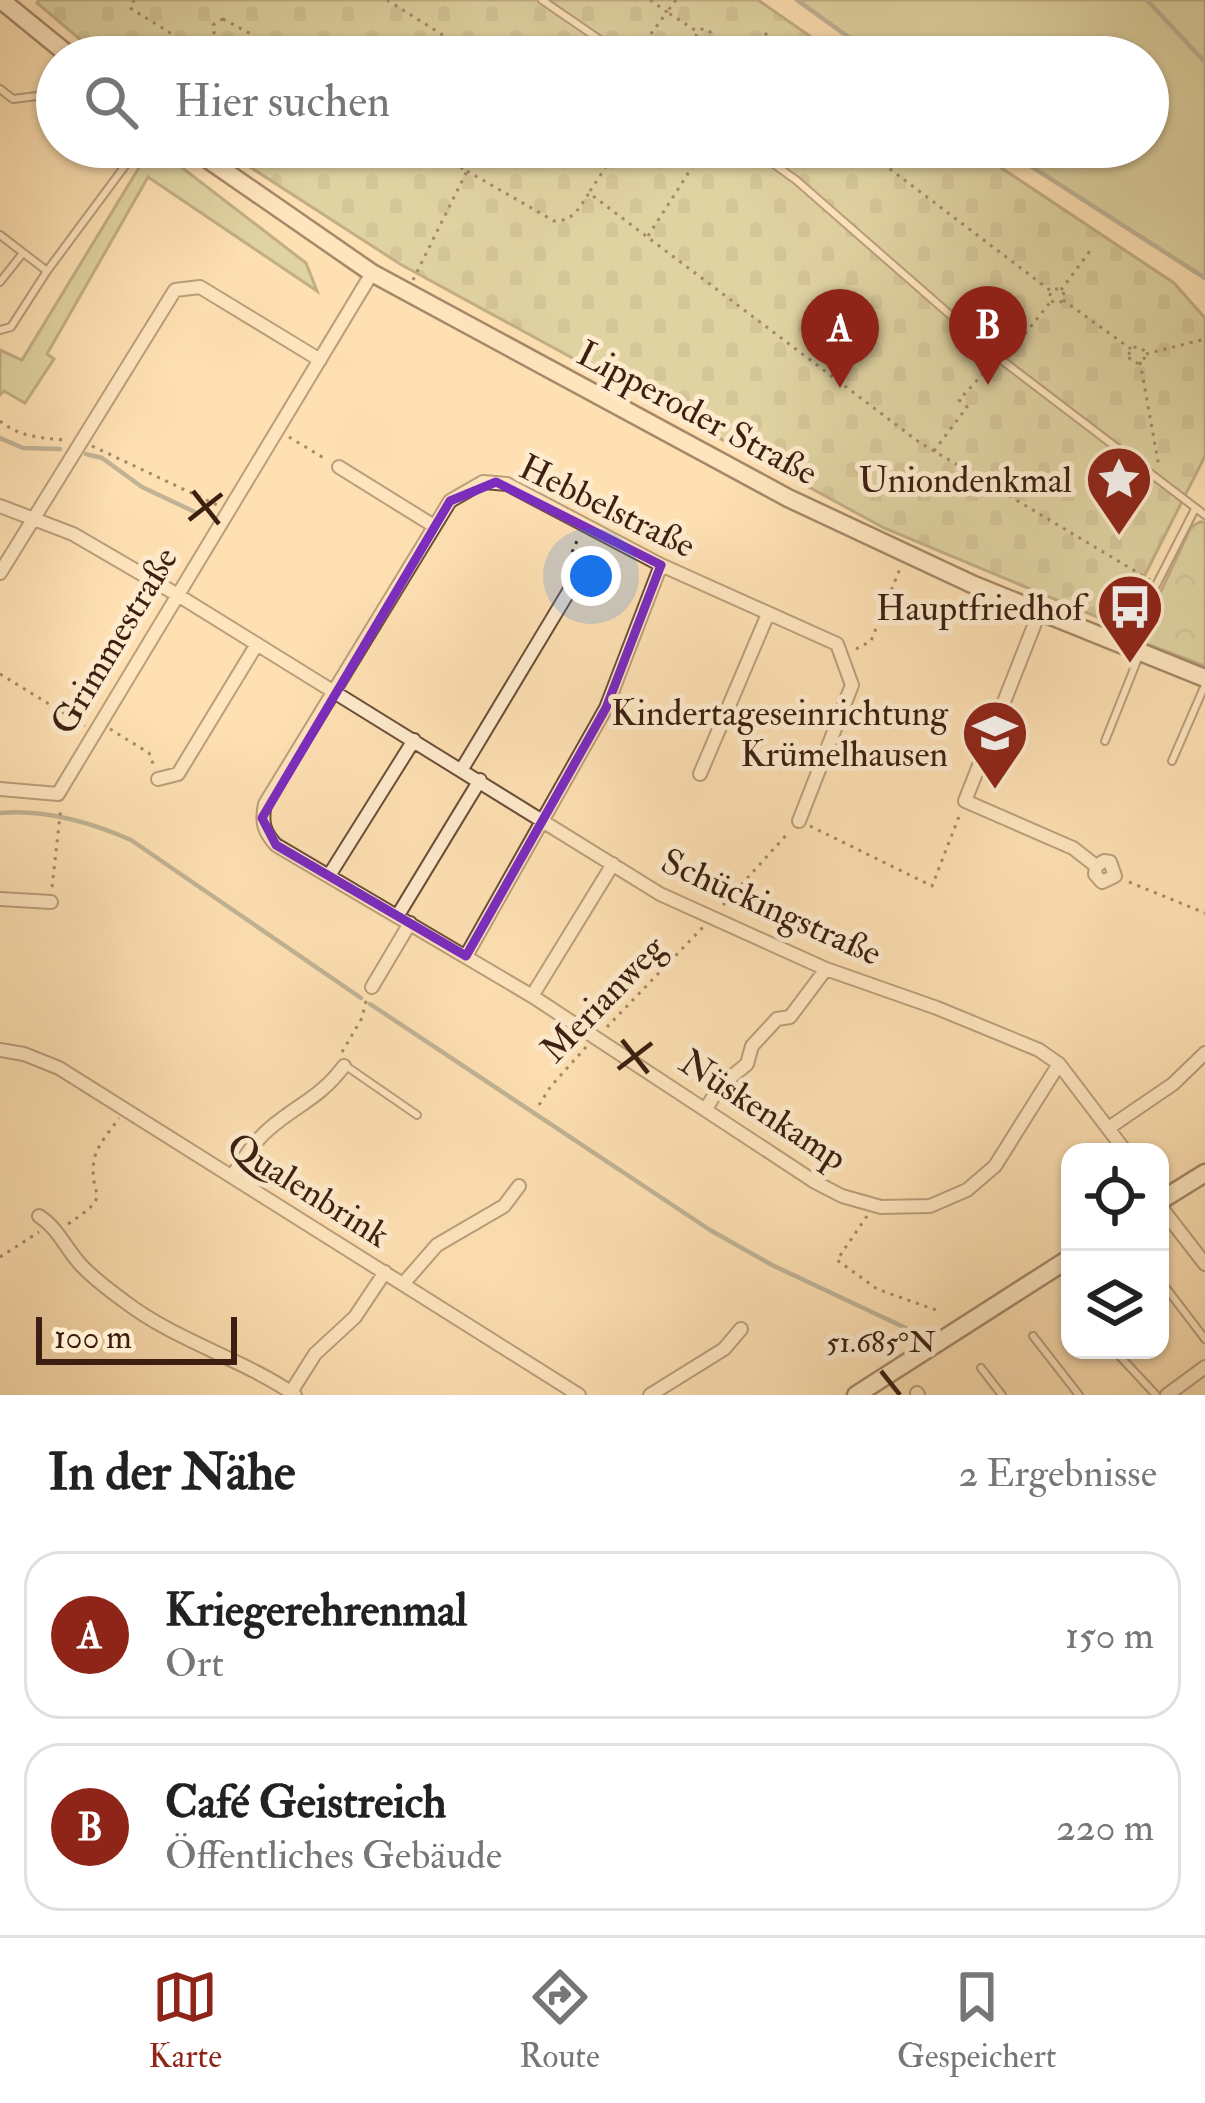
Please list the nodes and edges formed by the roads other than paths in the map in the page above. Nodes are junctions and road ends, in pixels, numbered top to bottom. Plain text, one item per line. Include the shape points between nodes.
1 (1, 0) edge
2 (542, 0) edge
3 (22, 7) edge
4 (50, 36) edge
5 (594, 36) edge
6 (0, 88) edge
7 (36, 96) edge
8 (123, 168) edge
9 (221, 168) edge
10 (779, 168) edge
11 (0, 236) edge
12 (22, 253) junction
13 (46, 271) junction
14 (372, 272) junction
15 (0, 282) edge
16 (0, 330) edge
17 (320, 360) junction
18 (339, 467) road end
19 (0, 506) edge
20 (1195, 508) junction
21 (1205, 515) edge
22 (34, 518) junction
23 (434, 526) junction
24 (661, 566) junction
25 (0, 573) edge
26 (569, 592) road end
27 (176, 594) junction
28 (1039, 613) junction
29 (768, 614) junction
30 (257, 644) junction
31 (1132, 651) junction
32 (1205, 682) edge
33 (332, 691) junction
34 (414, 740) junction
35 (1105, 741) dead end
36 (1172, 761) dead end
37 (462, 769) junction
38 (700, 774) dead end
39 (158, 779) road end
40 (480, 780) junction
41 (0, 789) edge
42 (545, 820) junction
43 (799, 821) road end
44 (613, 864) junction
45 (330, 874) junction
46 (1115, 876) road end
47 (0, 898) edge
48 (51, 902) road end
49 (404, 919) junction
50 (466, 956) junction
51 (826, 969) junction
52 (372, 987) road end
53 (532, 995) junction
54 (0, 1050) edge
55 (1205, 1053) edge
56 (1059, 1064) junction
57 (344, 1066) joint
58 (707, 1107) junction
59 (417, 1115) dead end
60 (1110, 1126) junction
61 (1120, 1143) edge
62 (1205, 1173) edge
63 (233, 1175) junction
64 (519, 1186) dead end
65 (1169, 1197) edge
66 (1169, 1215) edge
67 (49, 1224) road end
68 (1061, 1264) edge
69 (1205, 1264) edge
70 (385, 1272) junction
71 (404, 1284) junction
72 (1169, 1292) edge
73 (741, 1329) dead end
74 (1033, 1336) dead end
75 (1205, 1339) edge
76 (1122, 1359) edge
77 (1205, 1366) edge
78 (981, 1369) dead end
79 (293, 1393) edge
80 (573, 1393) edge
81 (650, 1395) edge
82 (856, 1395) edge
83 (1002, 1395) edge
84 (1079, 1395) edge
85 (1156, 1395) edge
86 (1168, 1395) edge

1 - 3 main road
2 - 5 lane
3 - 4 main road
6 - 7 lane via 13,99
8 - 13 lane
9 - 14 main road, Lipperoder Straße
10 - 20 lane via 1000,359
11 - 12 lane
12 - 13 lane
12 - 15 lane
13 - 16 lane via 11,327
14 - 17 street, Grimmestraße
14 - 28 main road, Lipperoder Straße via 788,498
17 - 22 street via 200,287 183,286
17 - 27 street, Grimmestraße
18 - 23 street
19 - 22 street, Schückingstraße
20 - 21 lane
20 - 31 lane
22 - 25 street
22 - 27 street, Schückingstraße
23 - 24 street, Hebbelstraße via 450,501 483,482 506,484
23 - 33 street, Hebbelstraße
24 - 29 street, Hebbelstraße
24 - 42 street via 606,707
26 - 37 street
27 - 30 street, Schückingstraße
27 - 41 street, Grimmestraße via 58,794
28 - 31 main road, Lipperoder Straße
28 - 46 street via 965,801 1073,848 1096,866 1099,880
29 - 38 street
29 - 43 street, Hebbelstraße via 837,644 852,685
30 - 33 street, Schückingstraße
30 - 39 street via 178,773
31 - 32 main road, Lipperoder Straße
31 - 35 lane
32 - 36 lane
33 - 34 street, Schückingstraße
33 - 45 street, Nüskenkamp via 262,818 276,845
34 - 37 street, Schückingstraße
34 - 45 street
37 - 40 street, Schückingstraße
40 - 42 street, Schückingstraße
40 - 49 street
42 - 44 street, Schückingstraße
42 - 50 street
44 - 51 street, Schückingstraße via 710,919
44 - 53 street
45 - 49 street, Nüskenkamp
47 - 48 street
49 - 50 street, Nüskenkamp
49 - 52 street
50 - 53 street, Nüskenkamp
51 - 56 street, Schückingstraße via 1014,1038
51 - 58 street
53 - 58 street, Nüskenkamp
54 - 63 street, Qualenbrink via 59,1068
55 - 60 street
56 - 58 street, Nüskenkamp via 995,1166 930,1206 874,1205 815,1182
56 - 60 street, Schückingstraße
57 - 59 lane
57 - 63 street via 252,1145
60 - 61 street, Schückingstraße
62 - 65 main road
63 - 70 street, Qualenbrink
64 - 71 street via 504,1206 437,1245
66 - 69 street
67 - 79 street via 125,1303
68 - 82 main road
70 - 71 street, Qualenbrink
70 - 79 street via 355,1317 315,1354
71 - 80 street, Qualenbrink
72 - 75 lane
73 - 81 street via 724,1349
74 - 84 lane
76 - 85 lane
77 - 86 street
78 - 83 lane

